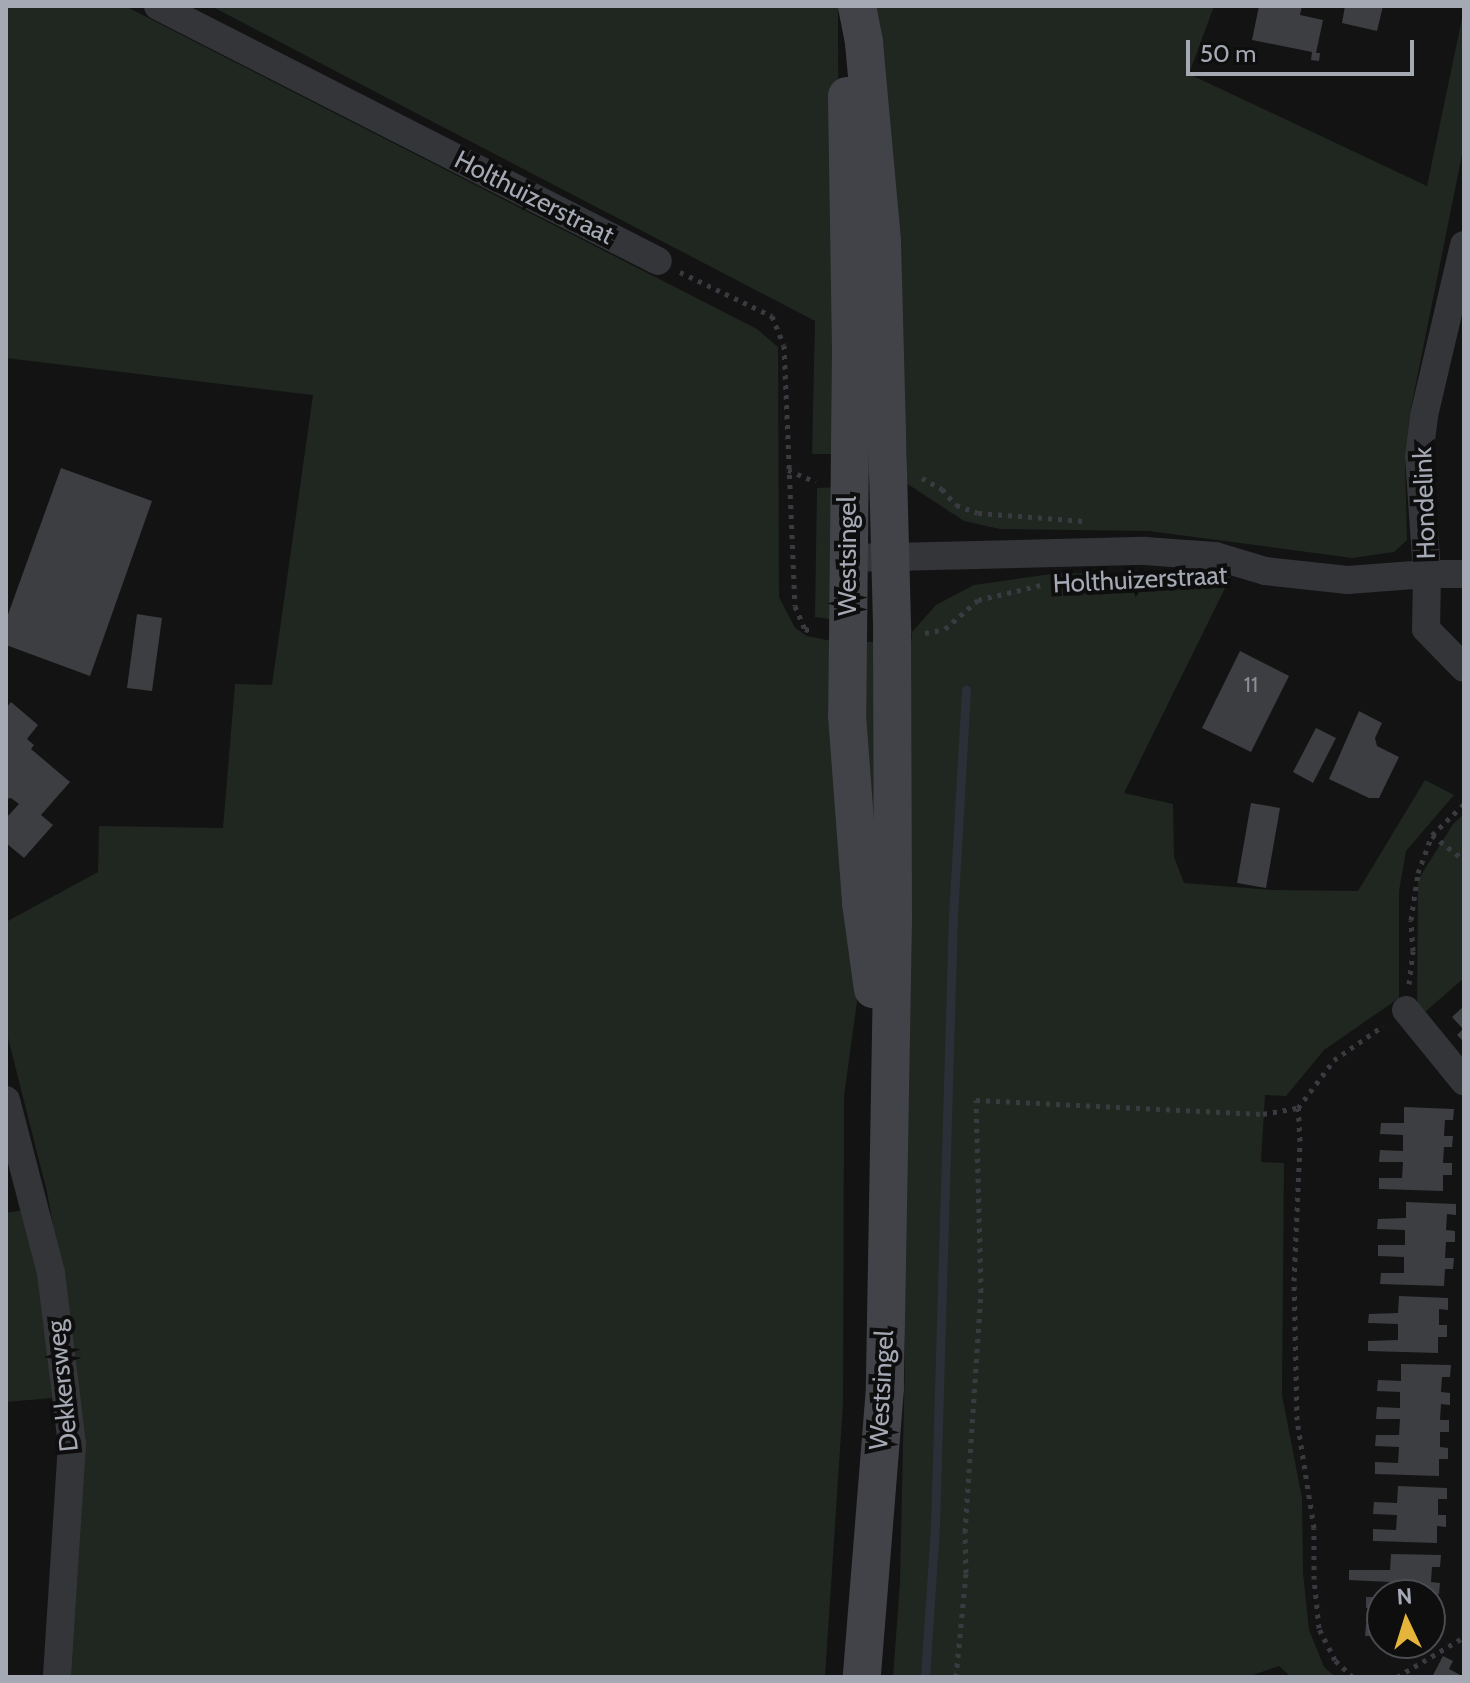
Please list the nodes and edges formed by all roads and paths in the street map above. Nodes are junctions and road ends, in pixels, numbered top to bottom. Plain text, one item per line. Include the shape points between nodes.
1 (158, 6) edge
2 (846, 6) edge
3 (857, 6) edge
4 (1464, 245) edge
5 (658, 261) joint
6 (788, 470) junction
7 (890, 479) junction
8 (848, 480) junction
9 (1099, 521) dead end
10 (892, 556) junction
11 (850, 558) junction
12 (1427, 574) junction
13 (1464, 574) edge
14 (1055, 582) dead end
15 (892, 633) junction
16 (848, 634) junction
17 (1464, 668) edge
18 (1464, 804) edge
19 (1432, 835) junction
20 (1464, 860) edge
21 (1406, 1010) junction
22 (1464, 1081) edge
23 (6, 1100) edge
24 (888, 1103) junction
25 (1298, 1108) junction
26 (1464, 1637) edge
27 (57, 1677) edge
28 (862, 1677) edge
29 (956, 1677) edge
30 (1353, 1677) edge
31 (1397, 1677) edge

1 - 5 street, Holthuizerstraat
2 - 8 main road, Westsingel
3 - 7 main road, Westsingel via 882,242
4 - 12 street, Hondelink via 1419,456
5 - 6 path via 772,316 784,345
6 - 8 path via 815,482
6 - 16 path via 795,606 805,629
7 - 9 path via 922,478 956,505 978,513
7 - 10 main road, Westsingel
8 - 11 main road, Westsingel
10 - 11 street, Holthuizerstraat
10 - 12 street, Holthuizerstraat via 1145,551 1215,556 1265,571 1348,580
10 - 15 main road, Westsingel
11 - 16 main road, Westsingel
12 - 13 street, Hondelink
12 - 17 street, Hondelink via 1426,629
14 - 15 path, Holthuizerstraat via 978,600 933,633
15 - 24 main road, Westsingel
16 - 24 main road, Westsingel via 847,715 861,903
18 - 19 path
19 - 20 path
19 - 21 path via 1418,873
21 - 22 street
21 - 25 path via 1334,1060
23 - 27 street, Dekkersweg via 51,1273 72,1444
24 - 28 main road, Westsingel via 885,1388
25 - 29 path via 1263,1114 976,1100 981,1292
25 - 30 path via 1297,1420 1314,1528 1319,1628 1335,1660
26 - 31 path

